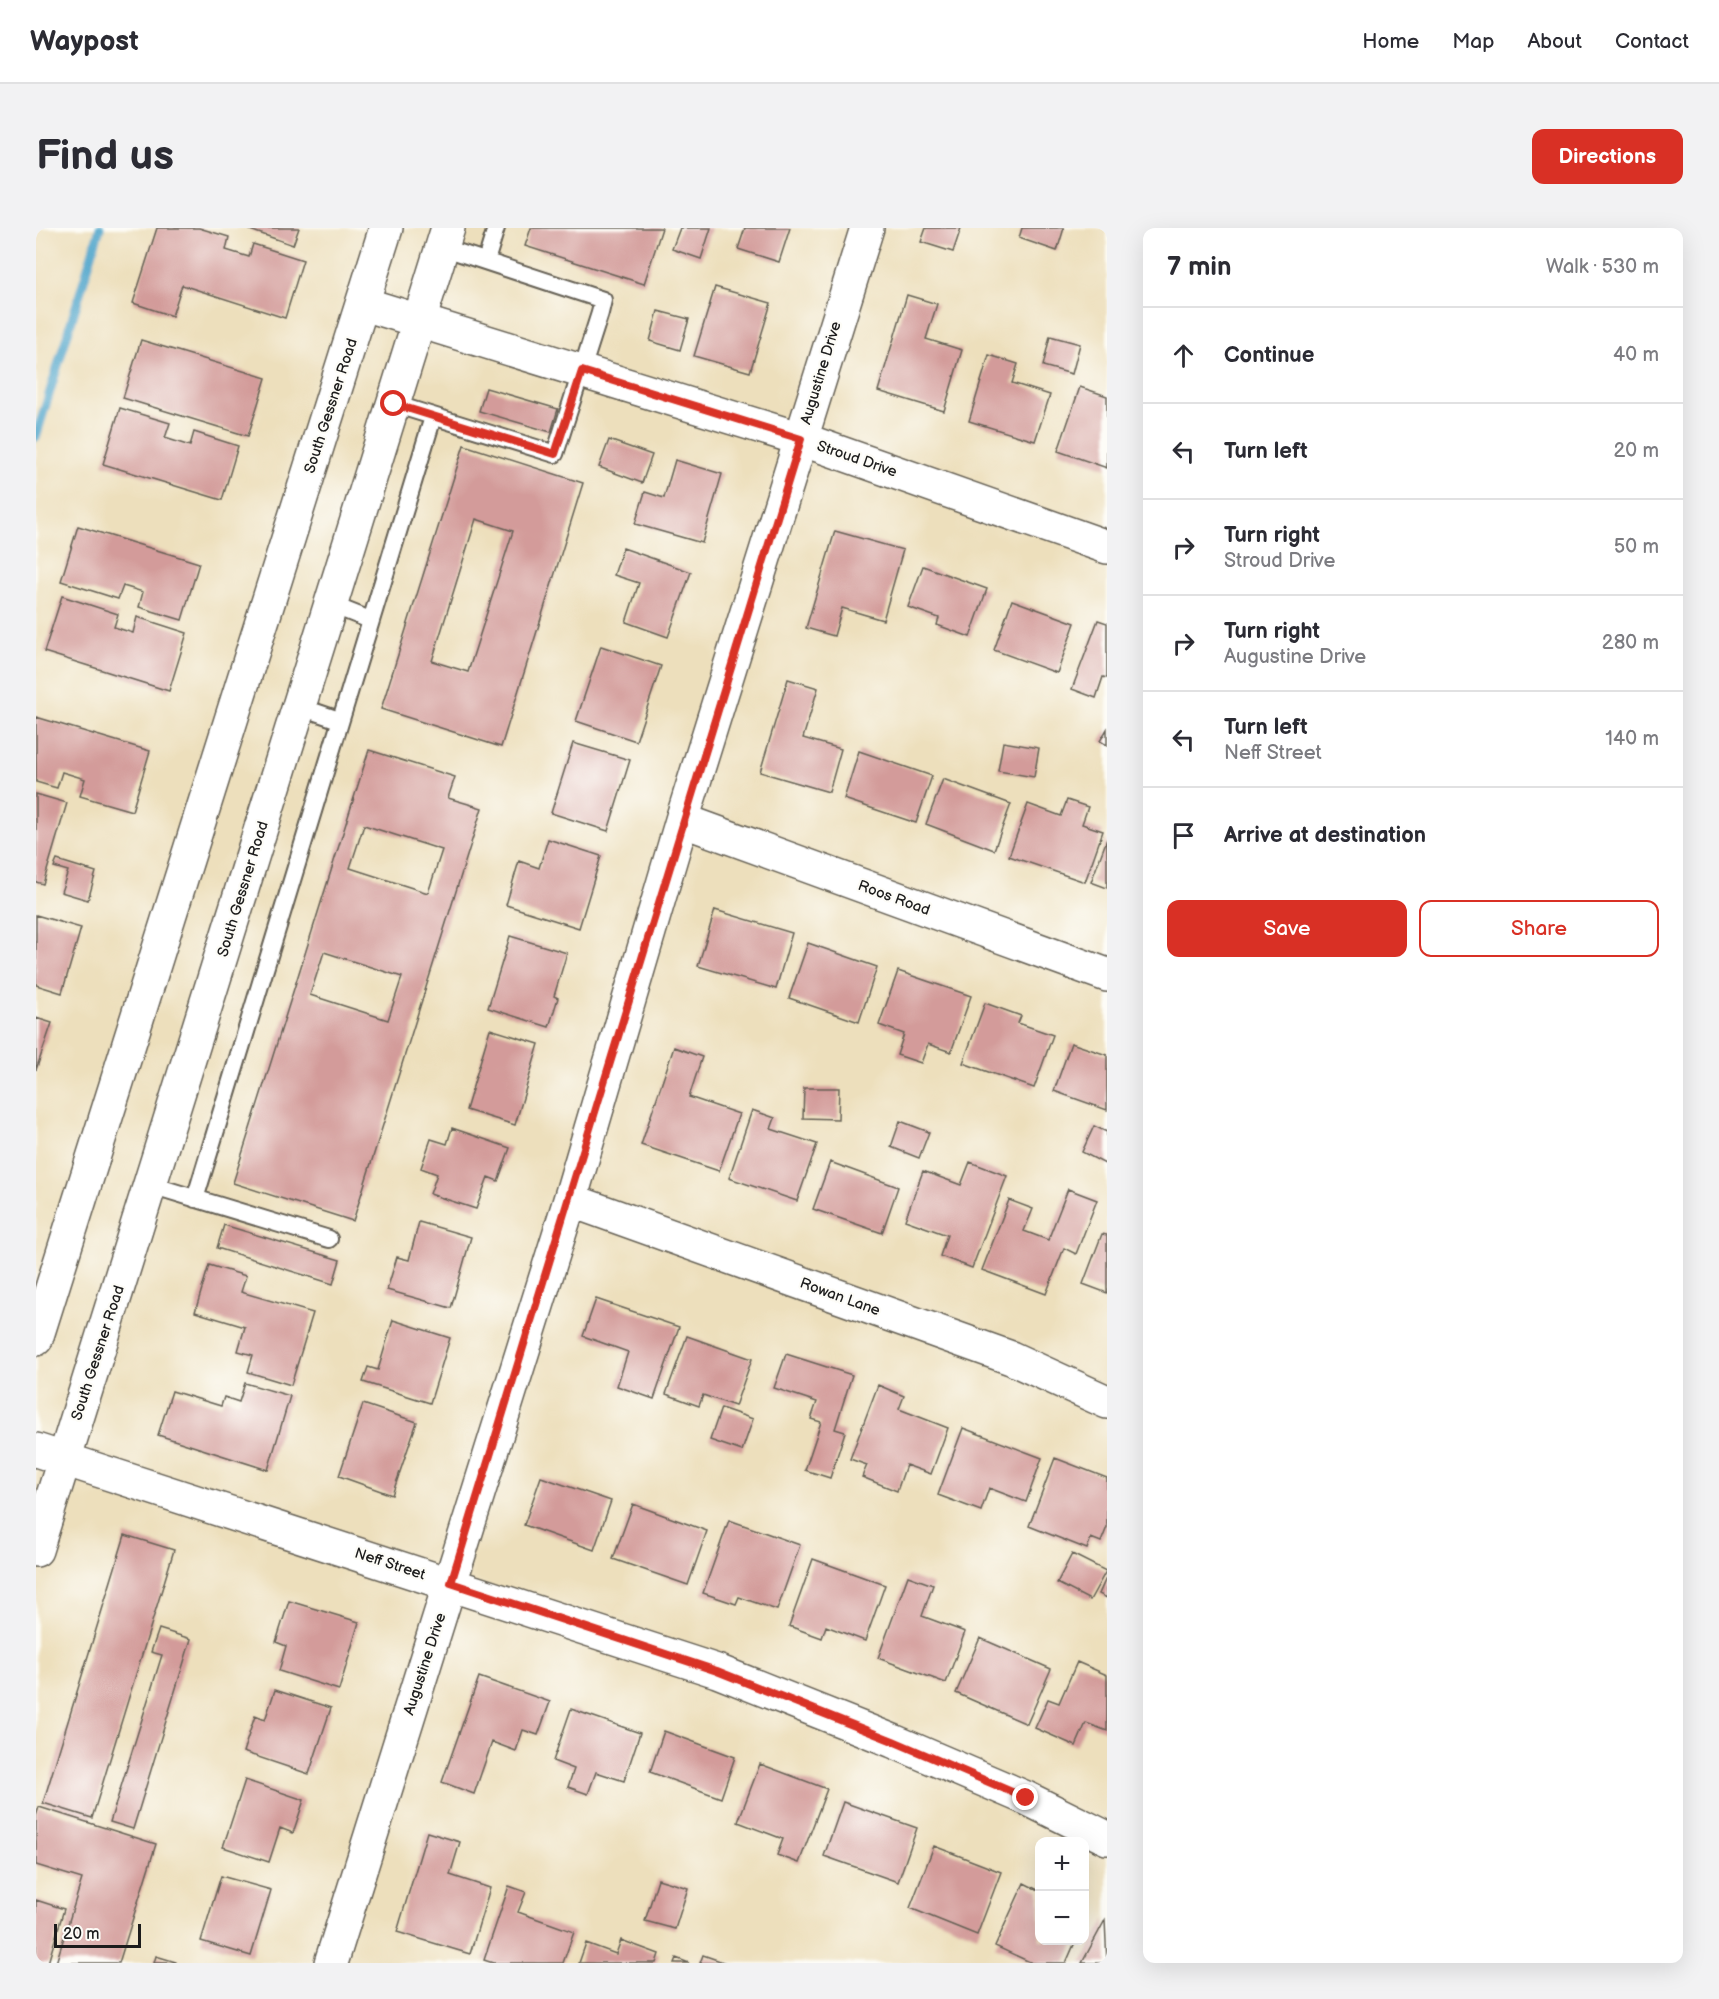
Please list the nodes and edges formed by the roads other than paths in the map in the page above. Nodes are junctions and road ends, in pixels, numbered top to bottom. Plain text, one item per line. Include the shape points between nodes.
1 (386, 228) edge
2 (496, 228) edge
3 (867, 228) edge
4 (445, 237) edge
5 (486, 261) junction
6 (364, 304) junction
7 (420, 321) junction
8 (582, 371) junction
9 (394, 404) junction
10 (433, 417) junction
11 (801, 439) junction
12 (1107, 547) edge
13 (332, 605) junction
14 (370, 620) junction
15 (298, 706) junction
16 (339, 720) junction
17 (681, 820) junction
18 (1107, 975) edge
19 (151, 1185) junction
20 (195, 1199) junction
21 (570, 1200) junction
22 (329, 1239) dead end
23 (36, 1339) edge
24 (1107, 1402) edge
25 (50, 1455) edge
26 (36, 1550) edge
27 (451, 1583) junction
28 (1107, 1838) edge
29 (331, 1963) edge

1 - 6 street, South Gessner Road
2 - 5 lane
3 - 11 street, Augustine Drive
4 - 5 lane
4 - 7 street, South Gessner Road
5 - 8 lane via 603,300
6 - 7 street, Stroud Drive
6 - 23 street, South Gessner Road
7 - 8 street, Stroud Drive
7 - 9 street, South Gessner Road
8 - 10 lane via 555,454
8 - 11 street, Stroud Drive
9 - 10 lane
9 - 13 street, South Gessner Road
10 - 14 lane
11 - 12 street, Stroud Drive
11 - 17 street, Augustine Drive
13 - 14 lane
13 - 15 street, South Gessner Road
14 - 16 lane
15 - 16 lane
15 - 19 street, South Gessner Road
16 - 20 lane
17 - 18 street, Roos Road
17 - 21 street, Augustine Drive
19 - 20 lane
19 - 25 street, South Gessner Road
20 - 22 lane
21 - 24 street, Rowan Lane via 1011,1358
21 - 27 street, Augustine Drive
25 - 26 street, South Gessner Road
25 - 27 street, Neff Street
27 - 28 street, Neff Street via 717,1671 904,1745
27 - 29 street, Augustine Drive

